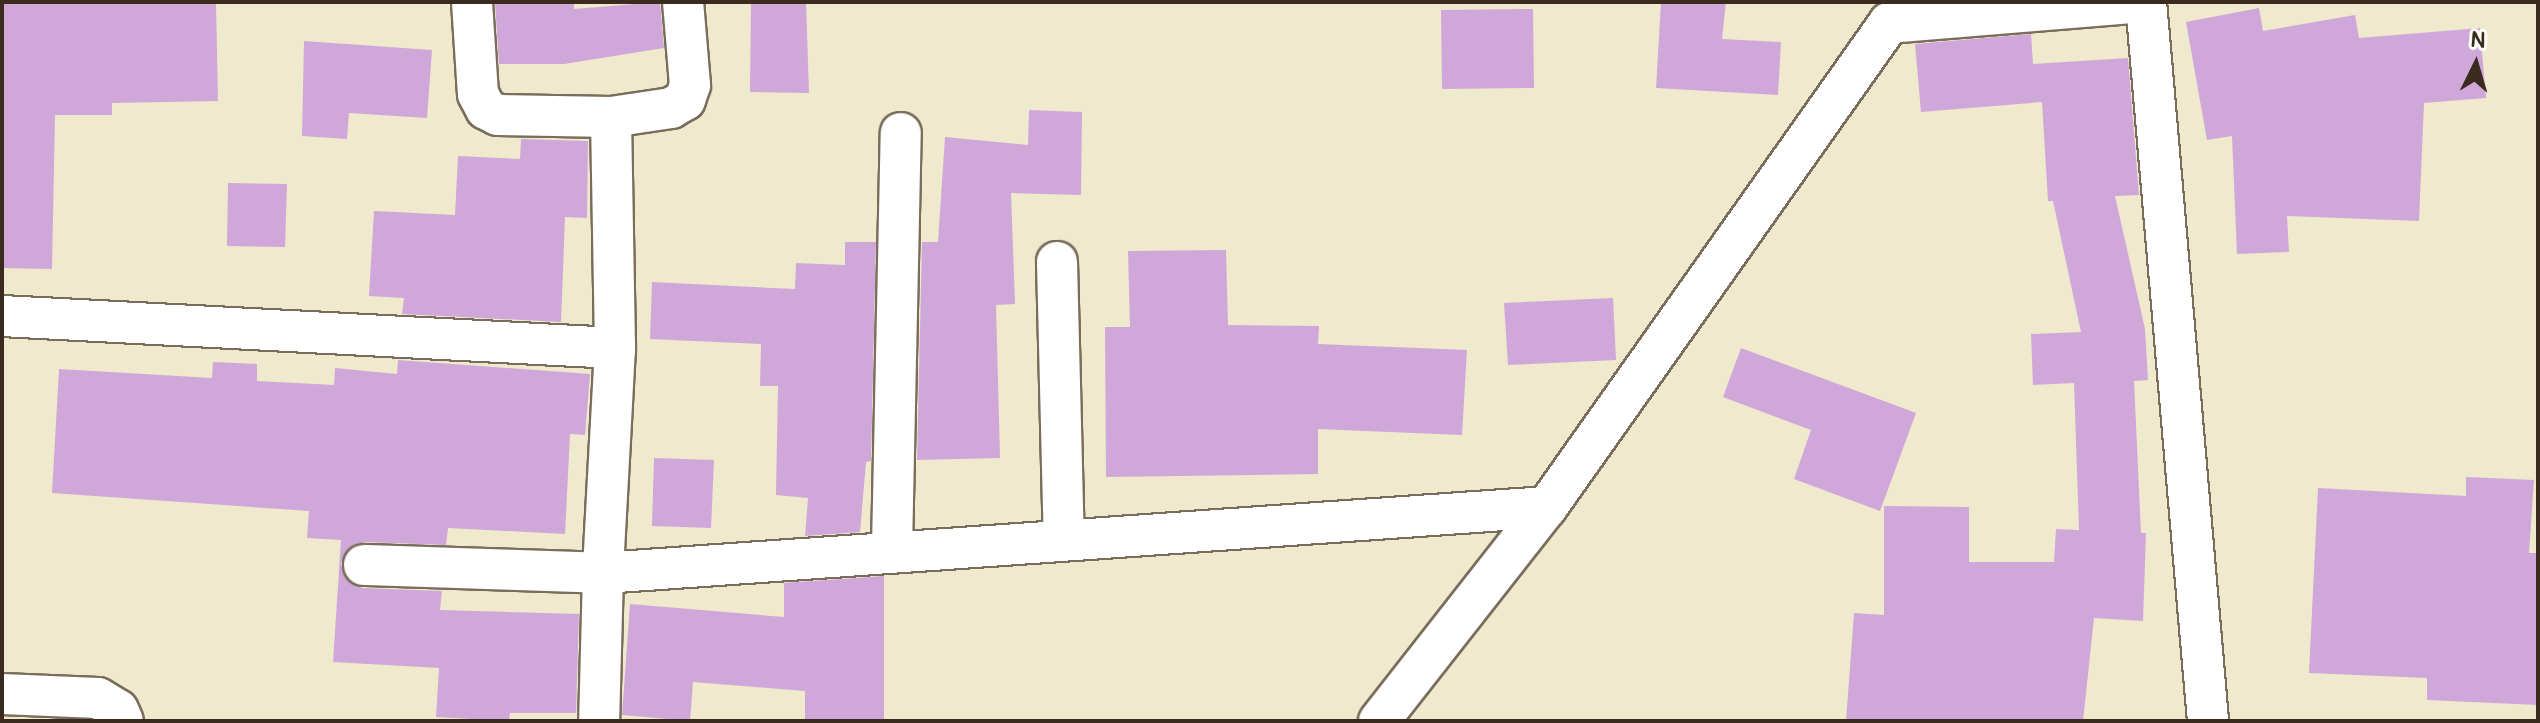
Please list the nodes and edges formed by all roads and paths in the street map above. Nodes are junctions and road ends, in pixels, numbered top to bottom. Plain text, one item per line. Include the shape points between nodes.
1 (472, 2) edge
2 (683, 2) edge
3 (2144, 2) edge
4 (1883, 7) edge
5 (611, 117) junction
6 (901, 133) dead end
7 (1057, 262) dead end
8 (2, 316) edge
9 (615, 348) junction
10 (1547, 507) junction
11 (1064, 540) junction
12 (892, 549) junction
13 (364, 565) dead end
14 (603, 573) junction
15 (2, 694) edge
16 (123, 721) edge
17 (599, 721) edge
18 (1379, 721) edge
19 (2208, 721) edge

1 - 5 street via 478,94 486,109 498,115
2 - 5 street via 690,85 685,100 671,108
3 - 4 street
3 - 19 street
4 - 10 street
5 - 9 street
6 - 12 street
7 - 11 street
8 - 9 street
9 - 14 street
10 - 11 street
10 - 18 street
11 - 12 street
12 - 14 street
13 - 14 street
14 - 17 street
15 - 16 street via 98,698 118,710

